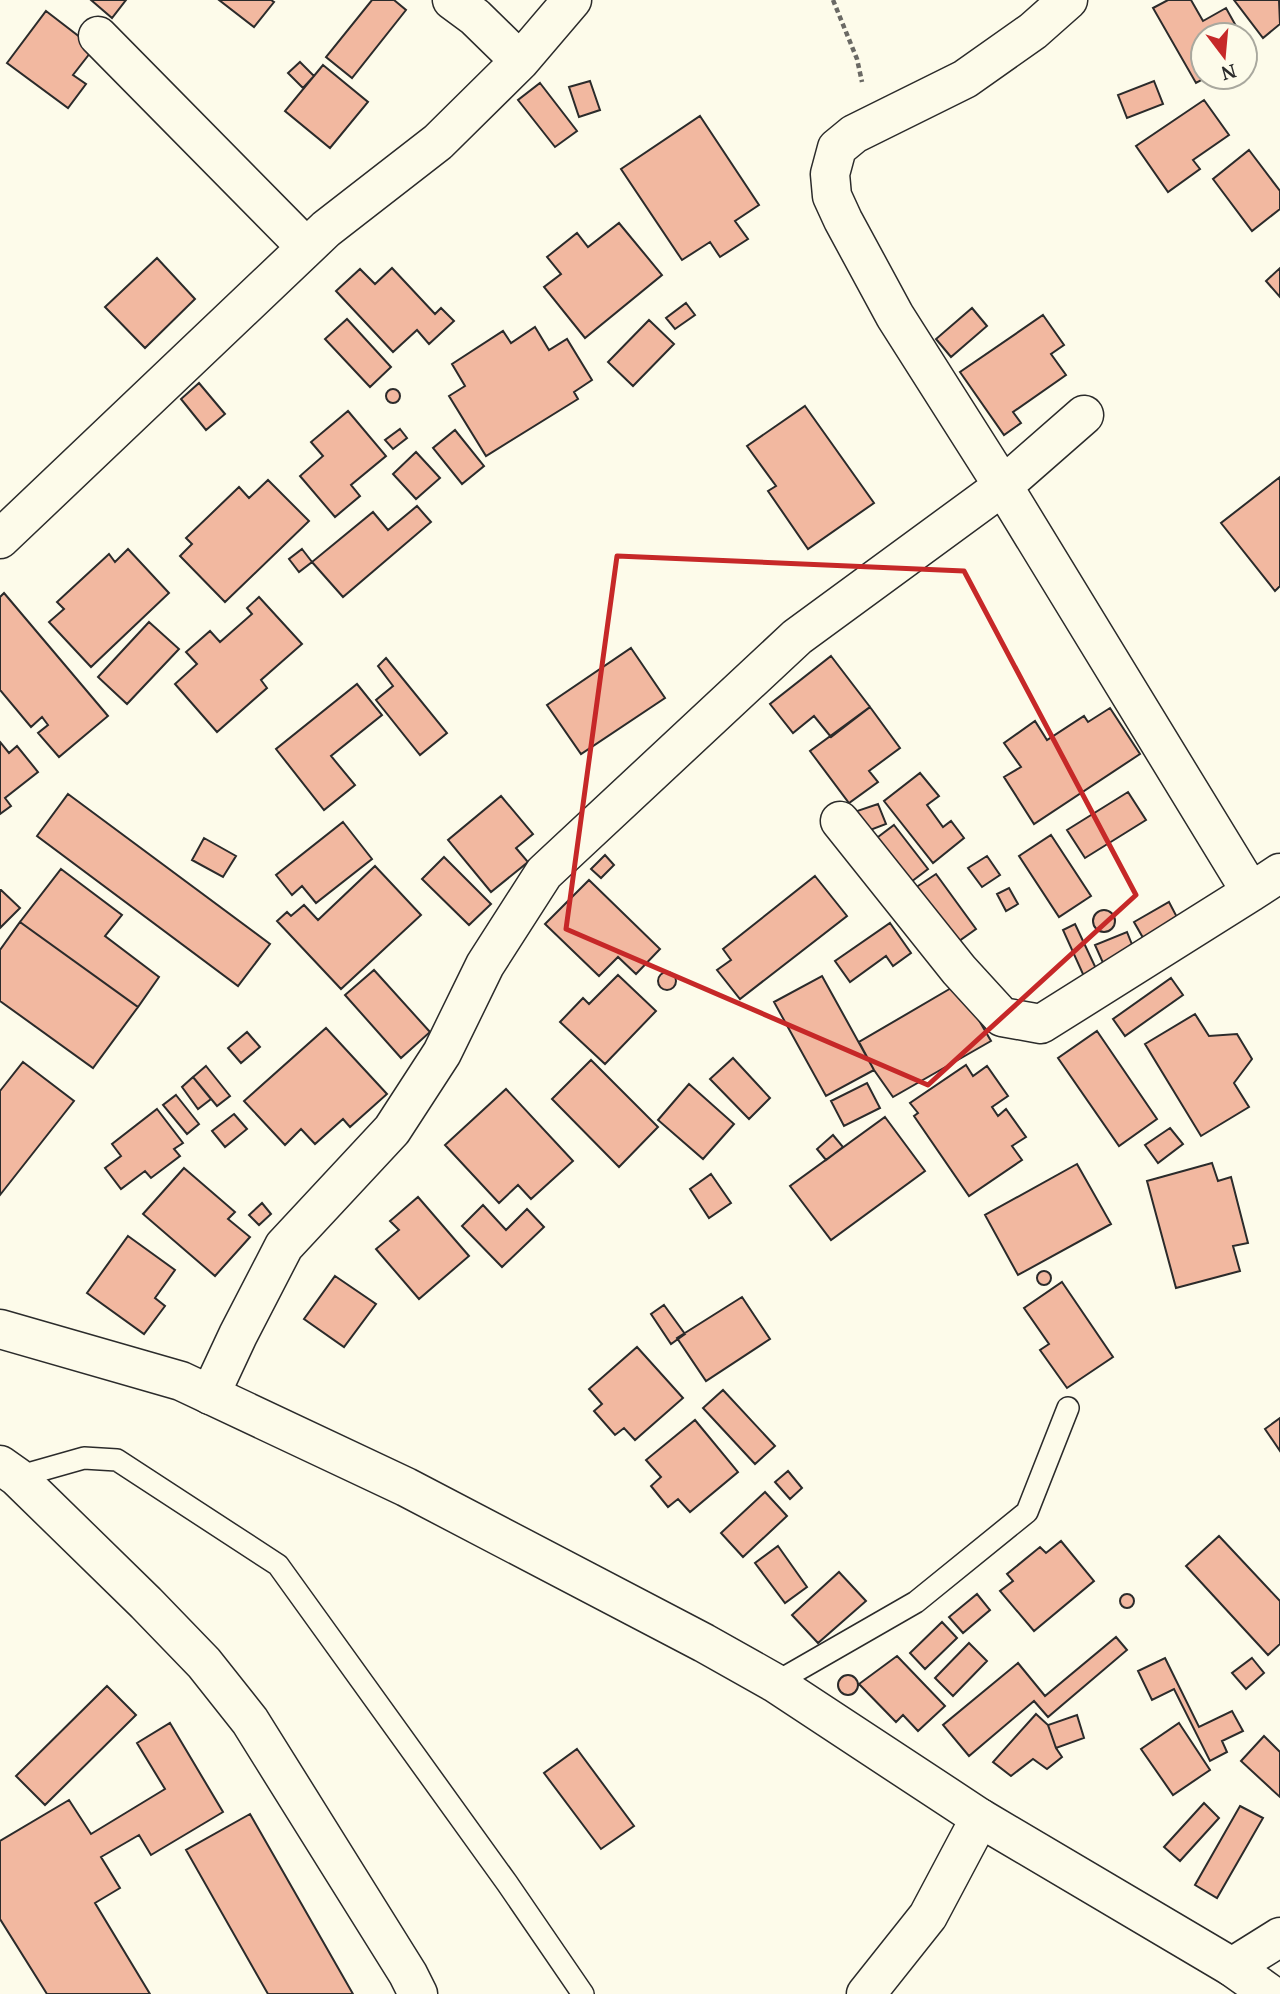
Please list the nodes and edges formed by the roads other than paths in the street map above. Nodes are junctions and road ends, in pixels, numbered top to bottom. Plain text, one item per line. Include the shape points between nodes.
1 (452, 0) edge
2 (572, 0) edge
3 (1068, 0) edge
4 (98, 36) dead end
5 (520, 61) junction
6 (306, 247) junction
7 (1084, 415) dead end
8 (1003, 486) junction
9 (0, 539) edge
10 (840, 821) dead end
11 (1266, 883) edge
12 (0, 1329) edge
13 (210, 1395) junction
14 (1068, 1408) dead end
15 (9, 1471) edge
16 (775, 1683) junction
17 (980, 1818) junction
18 (1280, 1937) edge
19 (1232, 1967) junction
20 (418, 1994) edge
21 (583, 1994) edge
22 (866, 1994) edge
23 (1270, 1994) edge

1 - 5 street
2 - 5 street
3 - 8 street via 965,79 854,134 837,148 830,174 832,196 895,316
4 - 6 street
5 - 6 street via 438,142
6 - 9 street
7 - 8 street
8 - 11 street
8 - 13 street via 797,637 544,873 485,965 442,1053 392,1130 284,1247
10 - 11 street via 959,971 1002,1017 1041,1024
12 - 13 street via 181,1381
13 - 16 street via 406,1486
14 - 16 lane via 1027,1512 916,1602
15 - 20 street via 204,1662 250,1721
15 - 21 lane via 84,1458 117,1460 278,1564
16 - 17 street
17 - 19 street
17 - 22 street via 928,1916
18 - 19 street
19 - 23 street

